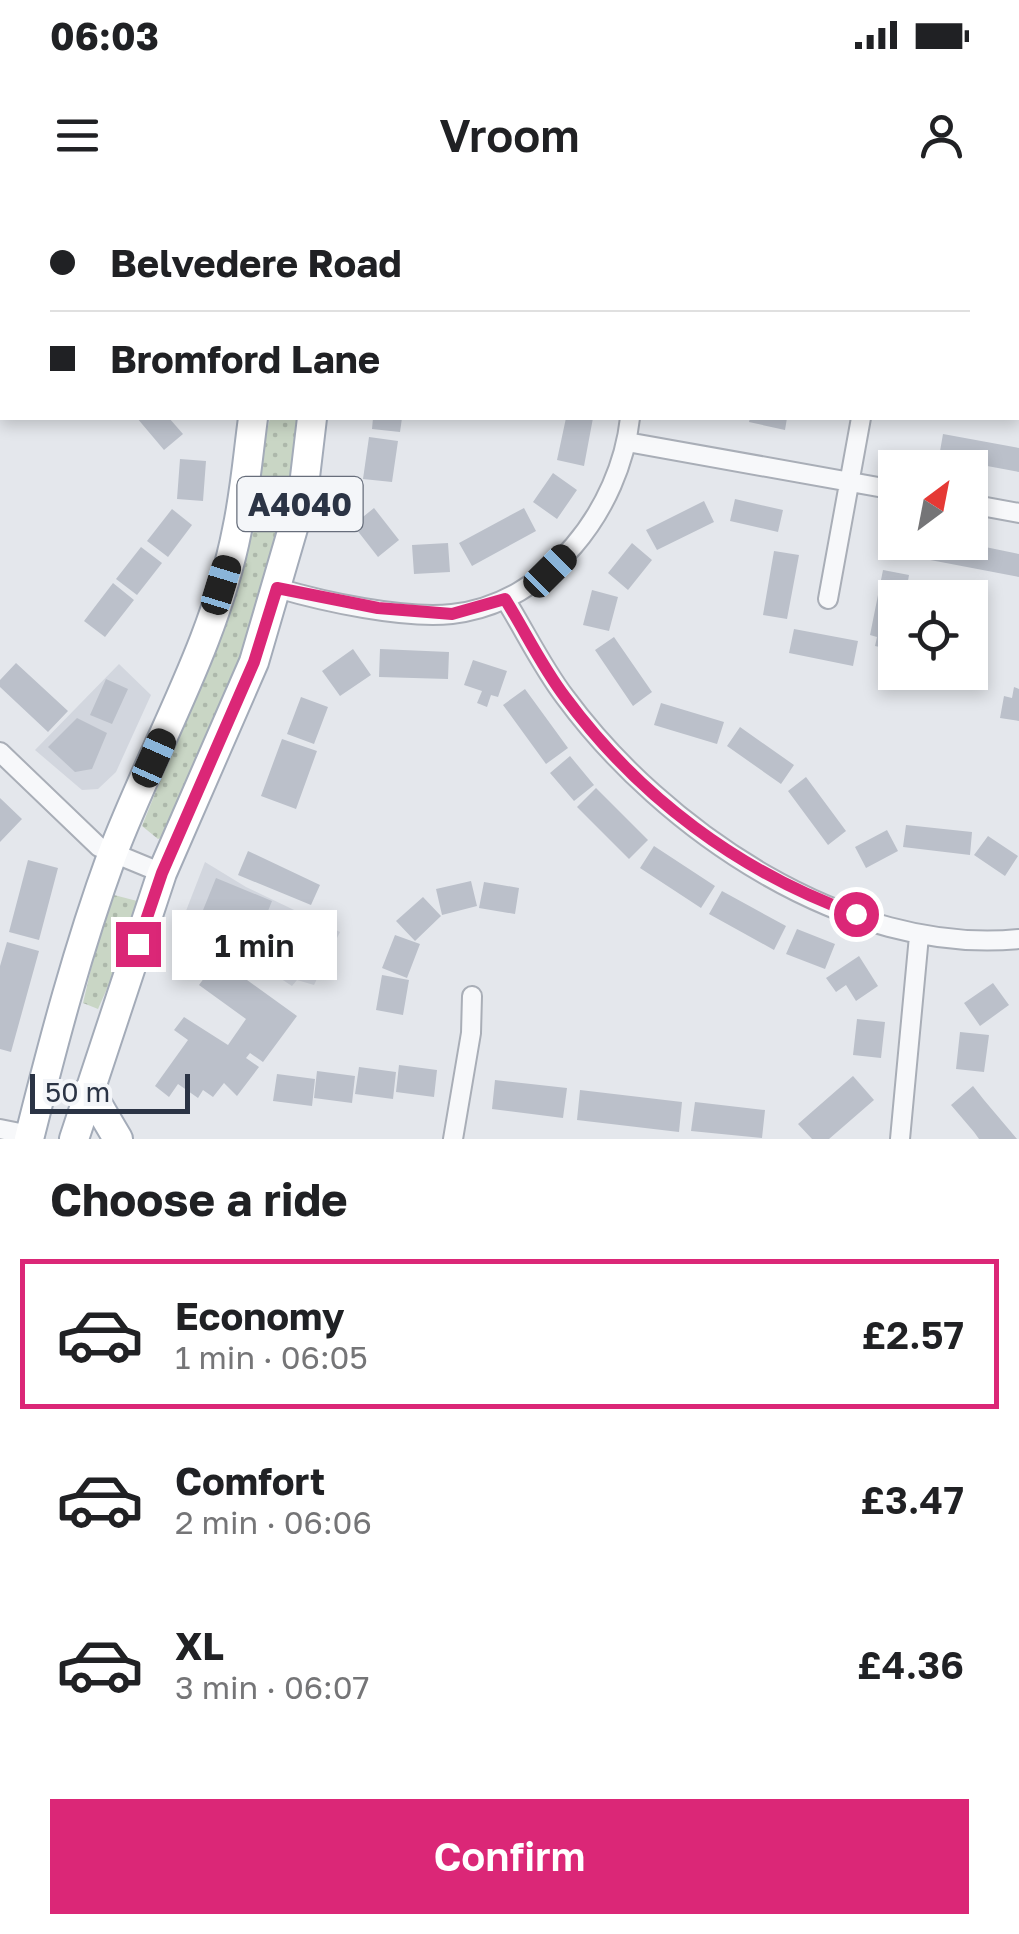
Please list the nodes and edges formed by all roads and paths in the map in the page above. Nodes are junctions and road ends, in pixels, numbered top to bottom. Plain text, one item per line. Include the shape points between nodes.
1 (253, 420) edge
2 (312, 420) edge
3 (630, 420) edge
4 (862, 420) edge
5 (628, 442) junction
6 (848, 482) junction
7 (878, 487) edge
8 (988, 507) edge
9 (1019, 513) edge
10 (277, 588) junction
11 (505, 599) junction
12 (828, 599) dead end
13 (0, 752) edge
14 (113, 854) junction
15 (162, 873) junction
16 (919, 936) junction
17 (1019, 939) edge
18 (472, 996) dead end
19 (89, 1090) junction
20 (0, 1129) edge
21 (30, 1137) edge
22 (74, 1139) edge
23 (118, 1139) edge
24 (452, 1139) edge
25 (900, 1139) edge

1 - 14 main road, A4040 via 237,532 210,621
2 - 10 main road, A4040 via 302,494
3 - 5 street
4 - 6 street
5 - 6 street
5 - 11 street via 616,478 572,549
6 - 7 street
6 - 12 street
8 - 9 street
10 - 11 street via 452,614
10 - 15 main road, A4040 via 254,662
11 - 16 street via 563,695 656,798 796,890
13 - 14 street
14 - 15 street
14 - 21 main road, A4040 via 65,997
15 - 19 main road, A4040
16 - 17 street
16 - 25 street
18 - 24 street
19 - 22 main road, A4040
19 - 23 main road
20 - 21 street

